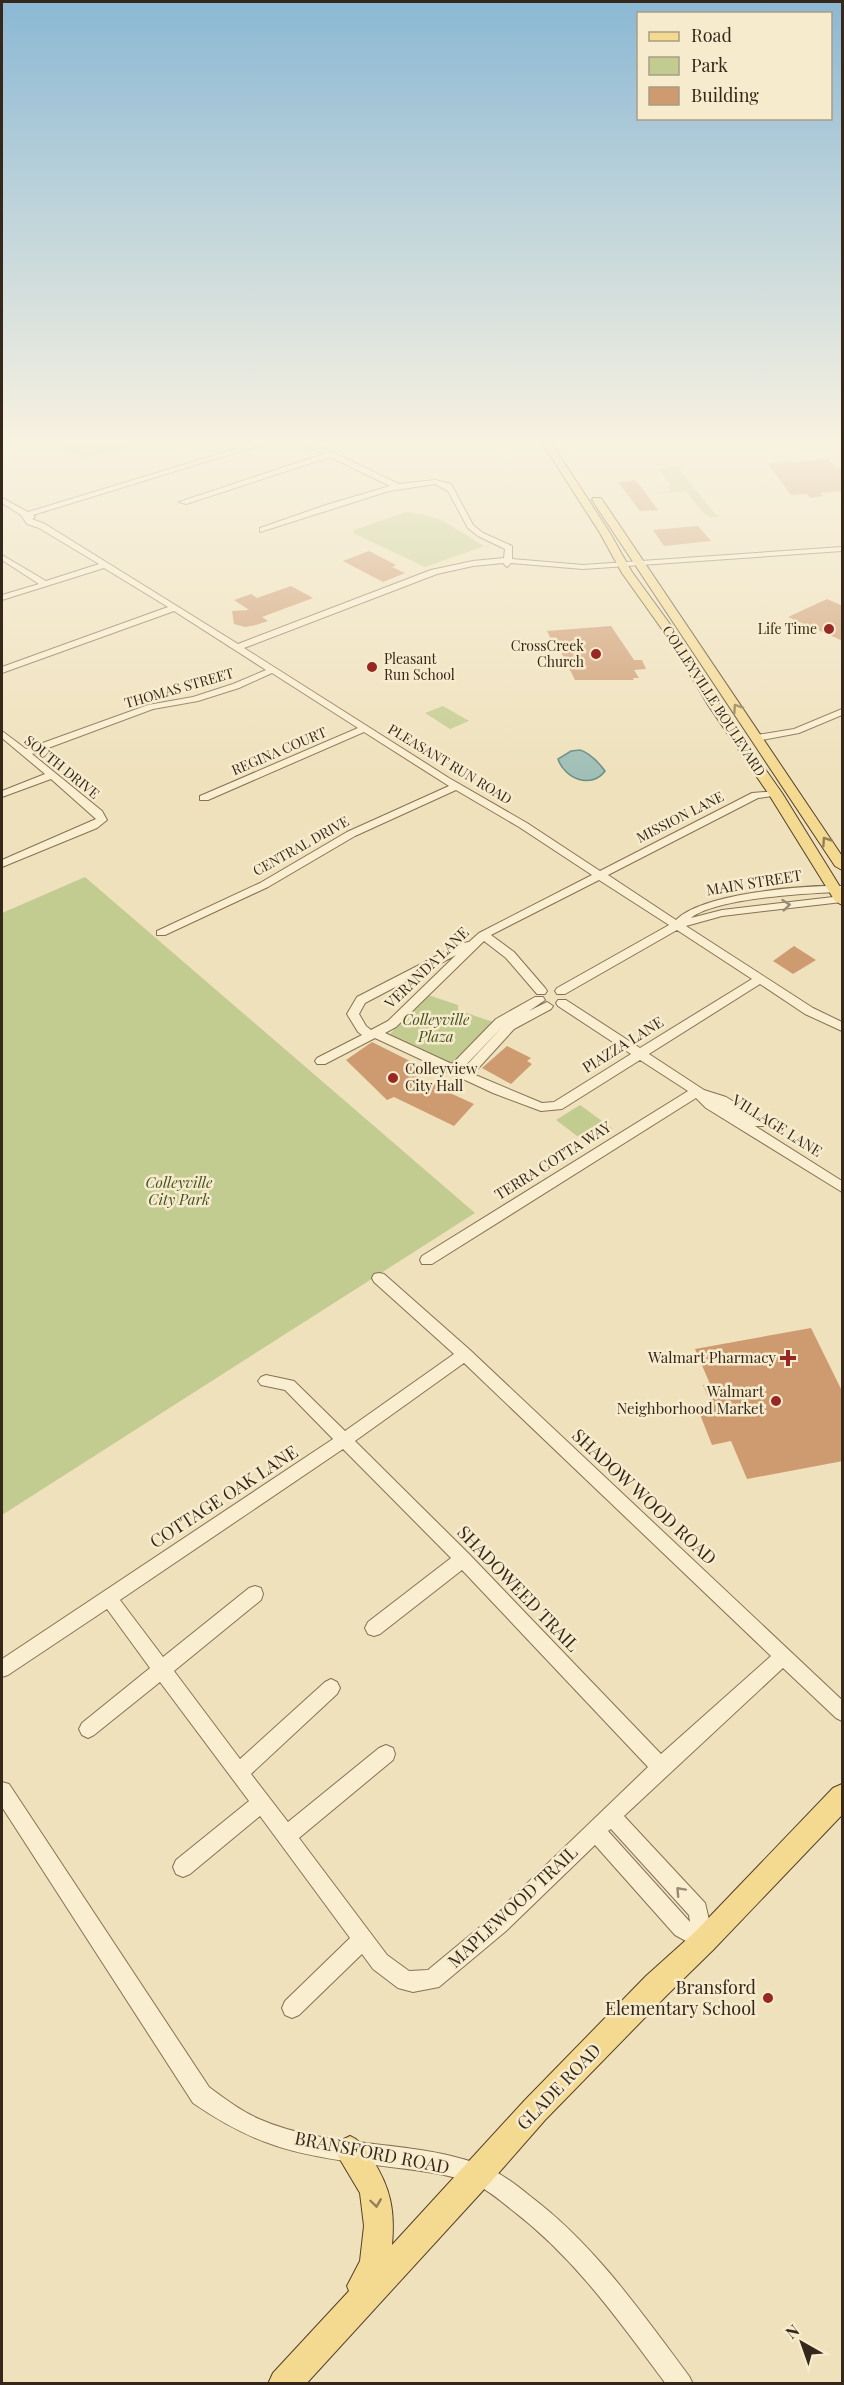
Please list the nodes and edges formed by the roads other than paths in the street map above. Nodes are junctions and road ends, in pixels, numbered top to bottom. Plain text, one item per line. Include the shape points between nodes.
1 (84, 552) edge
2 (509, 552) edge
3 (616, 552) edge
4 (632, 552) edge
5 (831, 552) edge
6 (2, 557) edge
7 (508, 563) junction
8 (105, 565) junction
9 (641, 565) junction
10 (623, 566) junction
11 (45, 584) junction
12 (2, 598) edge
13 (175, 608) junction
14 (236, 648) junction
15 (2, 670) edge
16 (272, 670) junction
17 (843, 712) edge
18 (364, 729) junction
19 (2, 734) edge
20 (736, 738) junction
21 (757, 738) junction
22 (24, 753) junction
23 (52, 775) junction
24 (455, 787) junction
25 (793, 792) junction
26 (775, 793) junction
27 (2, 794) edge
28 (204, 798) dead end
29 (2, 864) edge
30 (843, 866) edge
31 (601, 876) junction
32 (841, 895) edge
33 (677, 925) junction
34 (161, 933) dead end
35 (483, 934) junction
36 (760, 979) junction
37 (562, 998) junction
38 (542, 999) junction
39 (843, 1027) edge
40 (373, 1034) junction
41 (641, 1053) junction
42 (321, 1062) dead end
43 (460, 1073) junction
44 (697, 1090) junction
45 (843, 1177) edge
46 (843, 1186) edge
47 (427, 1260) dead end
48 (380, 1278) dead end
49 (465, 1354) junction
50 (267, 1381) dead end
51 (343, 1441) junction
52 (463, 1558) junction
53 (255, 1594) dead end
54 (108, 1597) junction
55 (374, 1628) dead end
56 (784, 1656) junction
57 (2, 1669) edge
58 (162, 1670) junction
59 (331, 1688) dead end
60 (843, 1712) edge
61 (88, 1729) dead end
62 (386, 1754) dead end
63 (661, 1767) junction
64 (239, 1773) junction
65 (2, 1791) edge
66 (843, 1797) edge
67 (261, 1803) junction
68 (611, 1815) junction
69 (595, 1831) junction
70 (286, 1836) junction
71 (183, 1867) dead end
72 (363, 1939) junction
73 (704, 1941) junction
74 (292, 2008) dead end
75 (350, 2151) junction
76 (478, 2175) junction
77 (344, 2316) junction
78 (284, 2384) edge
79 (681, 2384) edge

1 - 8 street, PLEASANT RUN ROAD
2 - 7 street
3 - 10 main road, COLLEYVILLE BOULEVARD
4 - 9 main road, COLLEYVILLE BOULEVARD
5 - 9 street
6 - 11 street
7 - 10 street via 564,569
7 - 14 street via 434,572
8 - 11 street
8 - 13 street, PLEASANT RUN ROAD
9 - 10 street
21 -> 9 main road, COLLEYVILLE BOULEVARD
10 - 20 main road, COLLEYVILLE BOULEVARD via 674,638
11 - 12 street
13 - 14 street, PLEASANT RUN ROAD
13 - 15 street
14 - 16 street, PLEASANT RUN ROAD
16 - 18 street, PLEASANT RUN ROAD
16 - 22 street, THOMAS STREET via 236,686 151,707
17 - 21 street via 789,733
18 - 24 street, PLEASANT RUN ROAD
18 - 28 street, REGINA COURT
19 - 22 street, SOUTH DRIVE
20 - 21 main road
20 - 26 main road, COLLEYVILLE BOULEVARD
21 - 25 main road, COLLEYVILLE BOULEVARD
22 - 23 street, SOUTH DRIVE
23 - 27 street
23 - 29 street, SOUTH DRIVE via 102,820
24 - 31 street, PLEASANT RUN ROAD
24 - 34 street, CENTRAL DRIVE via 351,834 264,885
25 - 26 main road
30 -> 25 main road, COLLEYVILLE BOULEVARD
26 - 31 street, MISSION LANE via 756,795
26 - 32 main road, COLLEYVILLE BOULEVARD
31 - 33 street, PLEASANT RUN ROAD
31 - 35 street, VERANDA LANE
32 - 33 street, MAIN STREET via 722,913
33 - 36 street, PLEASANT RUN ROAD
33 - 37 street, MAIN STREET
35 - 38 street via 510,955
35 - 40 street, VERANDA LANE via 392,1024
35 - 40 street via 361,1000 353,1014 362,1029
36 - 39 street, PLEASANT RUN ROAD via 809,1011
36 - 41 street, PIAZZA LANE
37 - 38 street
37 - 38 street via 553,989
37 - 41 street, VILLAGE LANE
38 - 43 street
40 - 42 street, VERANDA LANE
40 - 43 street
41 - 43 street, PIAZZA LANE via 549,1108
41 - 44 street, VILLAGE LANE
44 - 45 street, VILLAGE LANE via 722,1100
44 - 46 street, VILLAGE LANE via 711,1105
44 - 47 street, TERRA COTTA WAY
48 - 49 street, SHADOW WOOD ROAD
49 - 51 street, COTTAGE OAK LANE
49 - 56 street, SHADOW WOOD ROAD
50 - 51 street, SHADOWEED TRAIL via 289,1385
51 - 52 street, SHADOWEED TRAIL
51 - 54 street, COTTAGE OAK LANE
52 - 55 street
52 - 63 street, SHADOWEED TRAIL
53 - 58 street
54 - 57 street, COTTAGE OAK LANE
54 - 58 street, MAPLEWOOD TRAIL
56 - 60 street, SHADOW WOOD ROAD
56 - 63 street, MAPLEWOOD TRAIL
58 - 61 street
58 - 64 street, MAPLEWOOD TRAIL
59 - 64 street
62 - 70 street
63 - 68 street, MAPLEWOOD TRAIL
64 - 67 street, MAPLEWOOD TRAIL
65 - 75 street, BRANSFORD ROAD via 201,2095 236,2120 261,2131
66 - 73 main road, GLADE ROAD
67 - 70 street, MAPLEWOOD TRAIL
67 - 71 street
68 - 69 street, MAPLEWOOD TRAIL
73 -> 68 street via 698,1910
69 - 72 street, MAPLEWOOD TRAIL via 499,1924 432,1980 405,1981 380,1962
69 - 73 street via 682,1928
70 - 72 street, MAPLEWOOD TRAIL
72 - 74 street
73 - 76 main road, GLADE ROAD via 535,2110
75 - 76 street, BRANSFORD ROAD
75 -> 77 main road via 374,2189 379,2226 375,2265
76 - 77 main road, GLADE ROAD
76 - 79 street, BRANSFORD ROAD via 545,2219 585,2259
77 - 78 main road, GLADE ROAD

